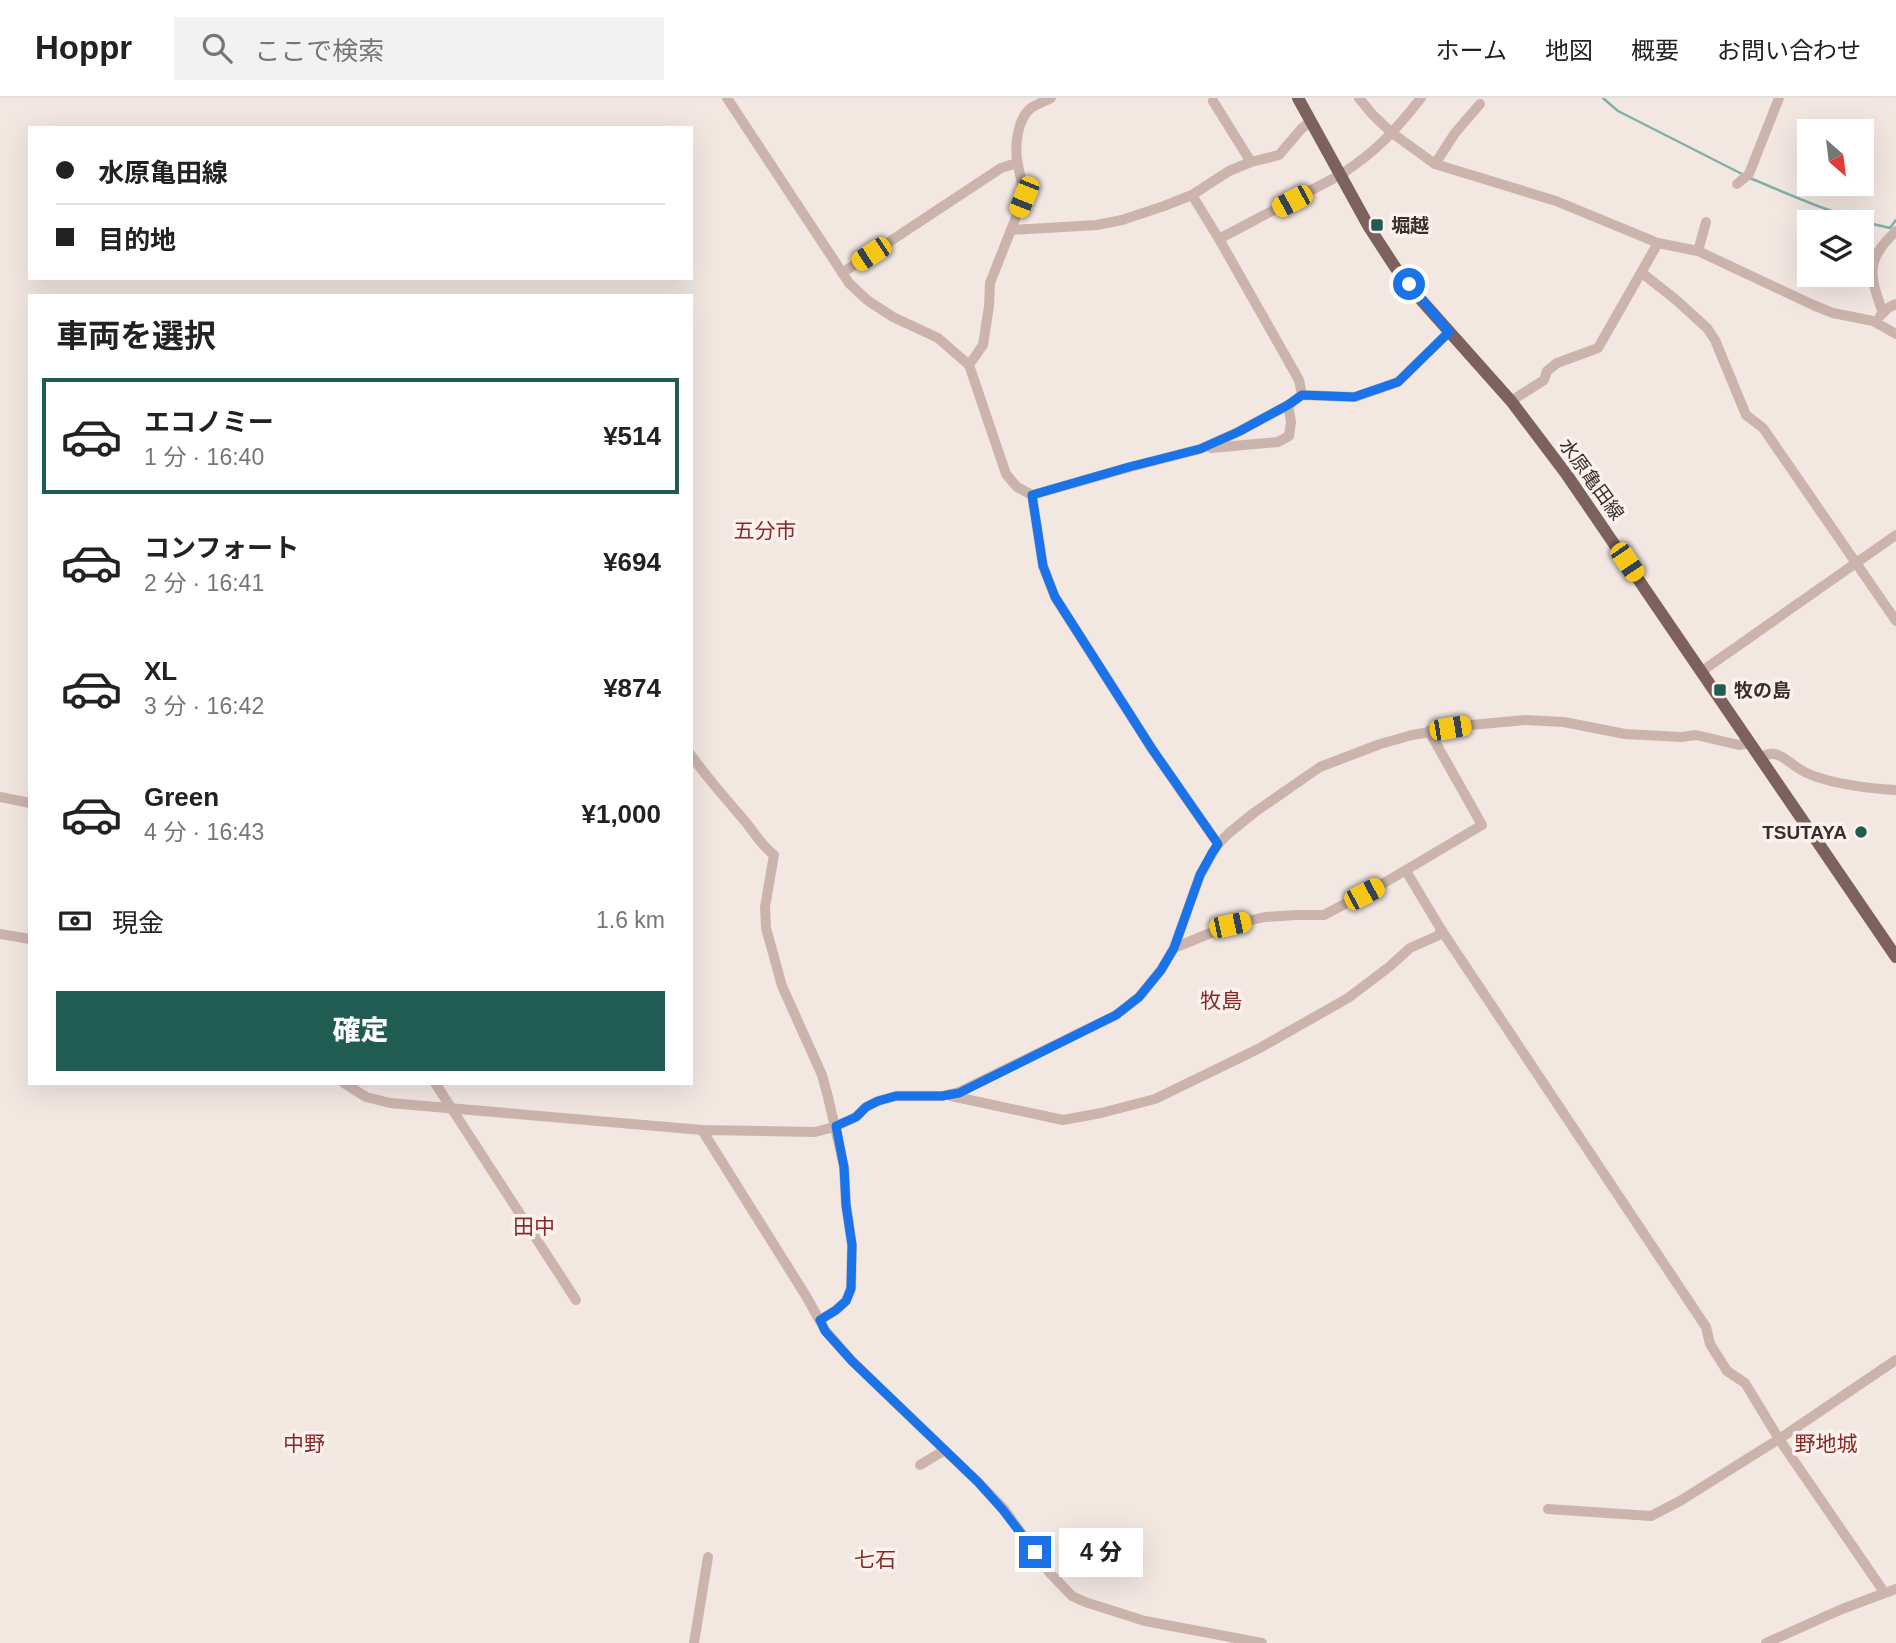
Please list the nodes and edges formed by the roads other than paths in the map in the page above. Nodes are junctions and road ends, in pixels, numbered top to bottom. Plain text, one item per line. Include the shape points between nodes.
1 (727, 98) edge
2 (1051, 98) edge
3 (1298, 98) edge
4 (1359, 98) edge
5 (1420, 98) edge
6 (1779, 98) edge
7 (1213, 101) dead end
8 (1480, 104) dead end
9 (1311, 122) junction
10 (1392, 134) junction
11 (1251, 162) junction
12 (1017, 163) junction
13 (1434, 164) junction
14 (1340, 175) junction
15 (1737, 184) dead end
16 (1192, 195) junction
17 (1706, 222) dead end
18 (1010, 230) junction
19 (1896, 231) edge
20 (1219, 239) junction
21 (1658, 243) junction
22 (1698, 251) junction
23 (842, 273) junction
24 (1642, 273) junction
25 (1896, 304) edge
26 (1883, 313) junction
27 (1873, 321) junction
28 (1449, 332) junction
29 (1896, 334) edge
30 (969, 365) junction
31 (1302, 395) junction
32 (1511, 401) junction
33 (1288, 405) junction
34 (1200, 449) junction
35 (1032, 495) junction
36 (1896, 535) edge
37 (1856, 563) junction
38 (1896, 621) edge
39 (1702, 671) junction
40 (1429, 731) junction
41 (1750, 743) junction
42 (693, 758) edge
43 (1760, 758) junction
44 (1896, 790) edge
45 (0, 797) edge
46 (28, 803) edge
47 (1218, 844) junction
48 (1405, 871) junction
49 (1442, 931) junction
50 (0, 934) edge
51 (28, 939) edge
52 (1174, 948) junction
53 (1896, 957) edge
54 (347, 1085) edge
55 (436, 1085) edge
56 (947, 1095) junction
57 (451, 1109) junction
58 (836, 1126) junction
59 (702, 1130) junction
60 (576, 1300) dead end
61 (820, 1320) junction
62 (1896, 1360) edge
63 (1779, 1439) junction
64 (945, 1450) junction
65 (920, 1465) dead end
66 (1548, 1509) dead end
67 (708, 1557) dead end
68 (1896, 1589) edge
69 (1884, 1592) junction
70 (694, 1643) edge
71 (1262, 1643) edge
72 (1766, 1643) edge

1 - 23 street
2 - 12 street via 1029,109 1016,142
3 - 9 main road, 水原亀田線
4 - 10 street
5 - 10 street
6 - 15 street via 1749,174
7 - 11 street
8 - 13 street
9 - 11 street via 1279,155
9 - 14 main road, 水原亀田線
10 - 13 street
10 - 14 street
11 - 16 street
12 - 18 street via 1024,197
12 - 23 street via 1001,168
13 - 21 street via 1556,201
14 - 20 street
14 - 28 main road, 水原亀田線 via 1395,267
16 - 18 street via 1097,225
16 - 20 street
17 - 22 street
18 - 30 street via 990,283 983,345
19 - 26 street via 1877,251 1872,266
20 - 31 street via 1299,380
21 - 22 street
21 - 24 street
22 - 27 street via 1812,305
23 - 30 street via 867,300 938,338
24 - 32 street via 1598,348 1557,363 1544,380
24 - 37 street via 1707,328 1746,415 1763,428
25 - 26 street
26 - 27 street
27 - 29 street
28 - 31 street via 1398,382 1354,397
28 - 32 main road, 水原亀田線
30 - 35 street via 1006,474 1017,488
31 - 33 street
32 - 39 main road, 水原亀田線
33 - 34 street
33 - 34 street via 1290,429 1285,439
34 - 35 street
35 - 47 street via 1043,566 1055,597
36 - 37 street
37 - 38 street
37 - 39 street
39 - 41 main road, 水原亀田線
40 - 41 street via 1525,720 1625,734 1696,735 1739,745
40 - 47 street via 1380,744 1312,771
40 - 48 street via 1482,825
41 - 43 main road, 水原亀田線
42 - 58 street via 774,855 766,928 782,986 822,1074
43 - 44 street via 1776,753 1822,778
43 - 53 main road, 水原亀田線
45 - 46 street
47 - 52 street via 1200,875
48 - 49 street
48 - 52 street via 1324,915 1265,917 1230,925
49 - 56 street via 1410,948 1348,998 1155,1099 1063,1120
49 - 63 street via 1706,1327 1721,1362 1745,1383
50 - 51 street
52 - 56 street via 1139,997 1116,1015
54 - 57 street via 366,1097
55 - 57 street
56 - 58 street via 878,1101
57 - 59 street
57 - 60 street
58 - 59 street via 815,1132
58 - 61 street via 852,1245 851,1289 846,1301
59 - 61 street
61 - 64 street via 852,1361
62 - 63 street
63 - 66 street via 1651,1516
63 - 69 street
64 - 65 street
64 - 71 street via 1003,1510 1072,1596 1145,1621
67 - 70 street
68 - 69 street
69 - 72 street

